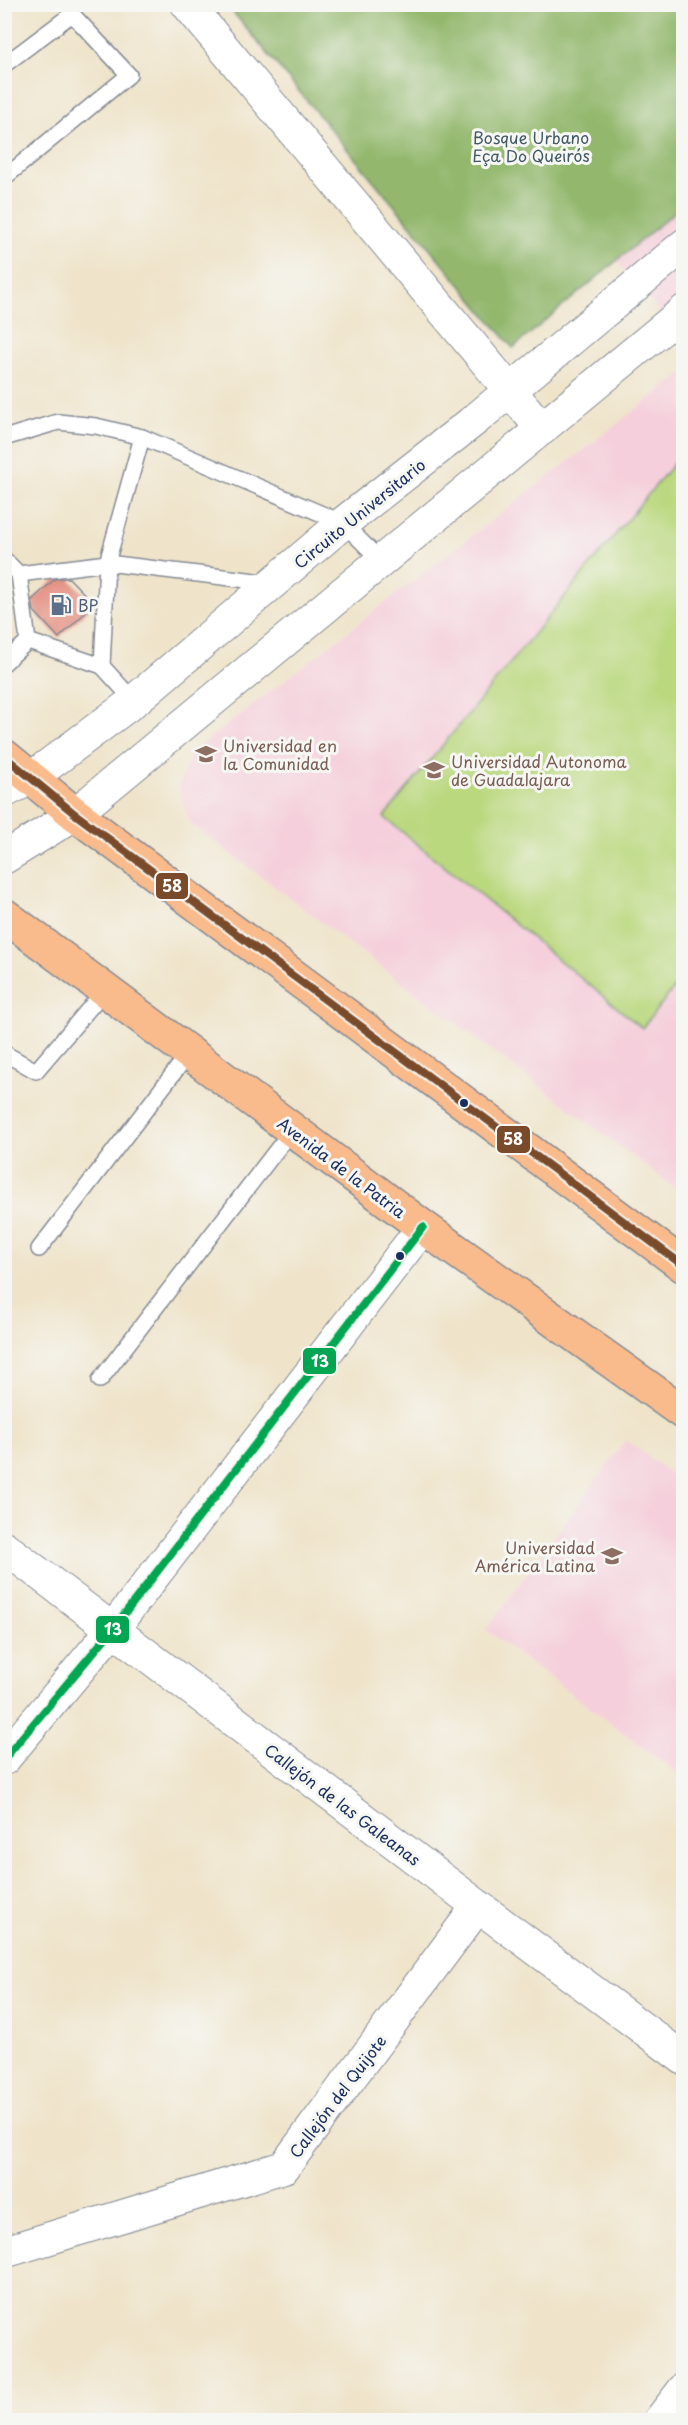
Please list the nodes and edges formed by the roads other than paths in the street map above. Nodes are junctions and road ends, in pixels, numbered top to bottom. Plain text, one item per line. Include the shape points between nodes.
1 (188, 4) edge
2 (4, 65) edge
3 (4, 178) edge
4 (684, 245) edge
5 (684, 311) edge
6 (510, 390) junction
7 (542, 429) junction
8 (142, 437) junction
9 (4, 438) edge
10 (343, 523) junction
11 (4, 559) edge
12 (381, 561) junction
13 (107, 563) junction
14 (19, 574) junction
15 (275, 583) junction
16 (28, 641) junction
17 (4, 663) edge
18 (102, 666) junction
19 (134, 701) junction
20 (4, 756) edge
21 (18, 785) edge
22 (75, 813) junction
23 (4, 858) edge
24 (4, 915) edge
25 (105, 990) junction
26 (4, 1053) edge
27 (189, 1053) junction
28 (291, 1130) junction
29 (423, 1227) junction
30 (39, 1249) dead end
31 (684, 1266) edge
32 (100, 1380) dead end
33 (684, 1413) edge
34 (4, 1547) edge
35 (112, 1630) junction
36 (4, 1759) edge
37 (478, 1906) junction
38 (684, 2059) edge
39 (4, 2252) edge
40 (684, 2389) edge
41 (660, 2421) edge

1 - 6 street
2 - 3 lane via 72,14 129,75
4 - 6 street, Circuito Universitario
5 - 7 street
6 - 7 street
6 - 10 street, Circuito Universitario
7 - 12 street
8 - 9 lane via 58,422
8 - 10 lane
8 - 13 lane
10 - 12 lane
10 - 15 street, Circuito Universitario
11 - 14 lane
12 - 22 street
13 - 14 lane
13 - 15 lane
13 - 18 lane
14 - 16 lane
15 - 19 street, Circuito Universitario
16 - 17 lane
16 - 18 lane
18 - 19 lane
19 - 21 street, Circuito Universitario
20 - 21 main road
21 - 22 main road
22 - 23 street
22 - 31 main road
24 - 25 main road, Avenida de la Patria
25 - 26 lane via 36,1071
25 - 27 main road, Avenida de la Patria
27 - 28 main road, Avenida de la Patria
27 - 30 lane
28 - 29 main road, Avenida de la Patria
28 - 32 lane
29 - 33 main road, Avenida de la Patria
29 - 35 street
34 - 35 street, Callejón de las Galeanas
35 - 36 street
35 - 37 street, Callejón de las Galeanas
37 - 38 street, Callejón de las Galeanas
37 - 39 street, Callejón del Quijote via 284,2167
40 - 41 street

